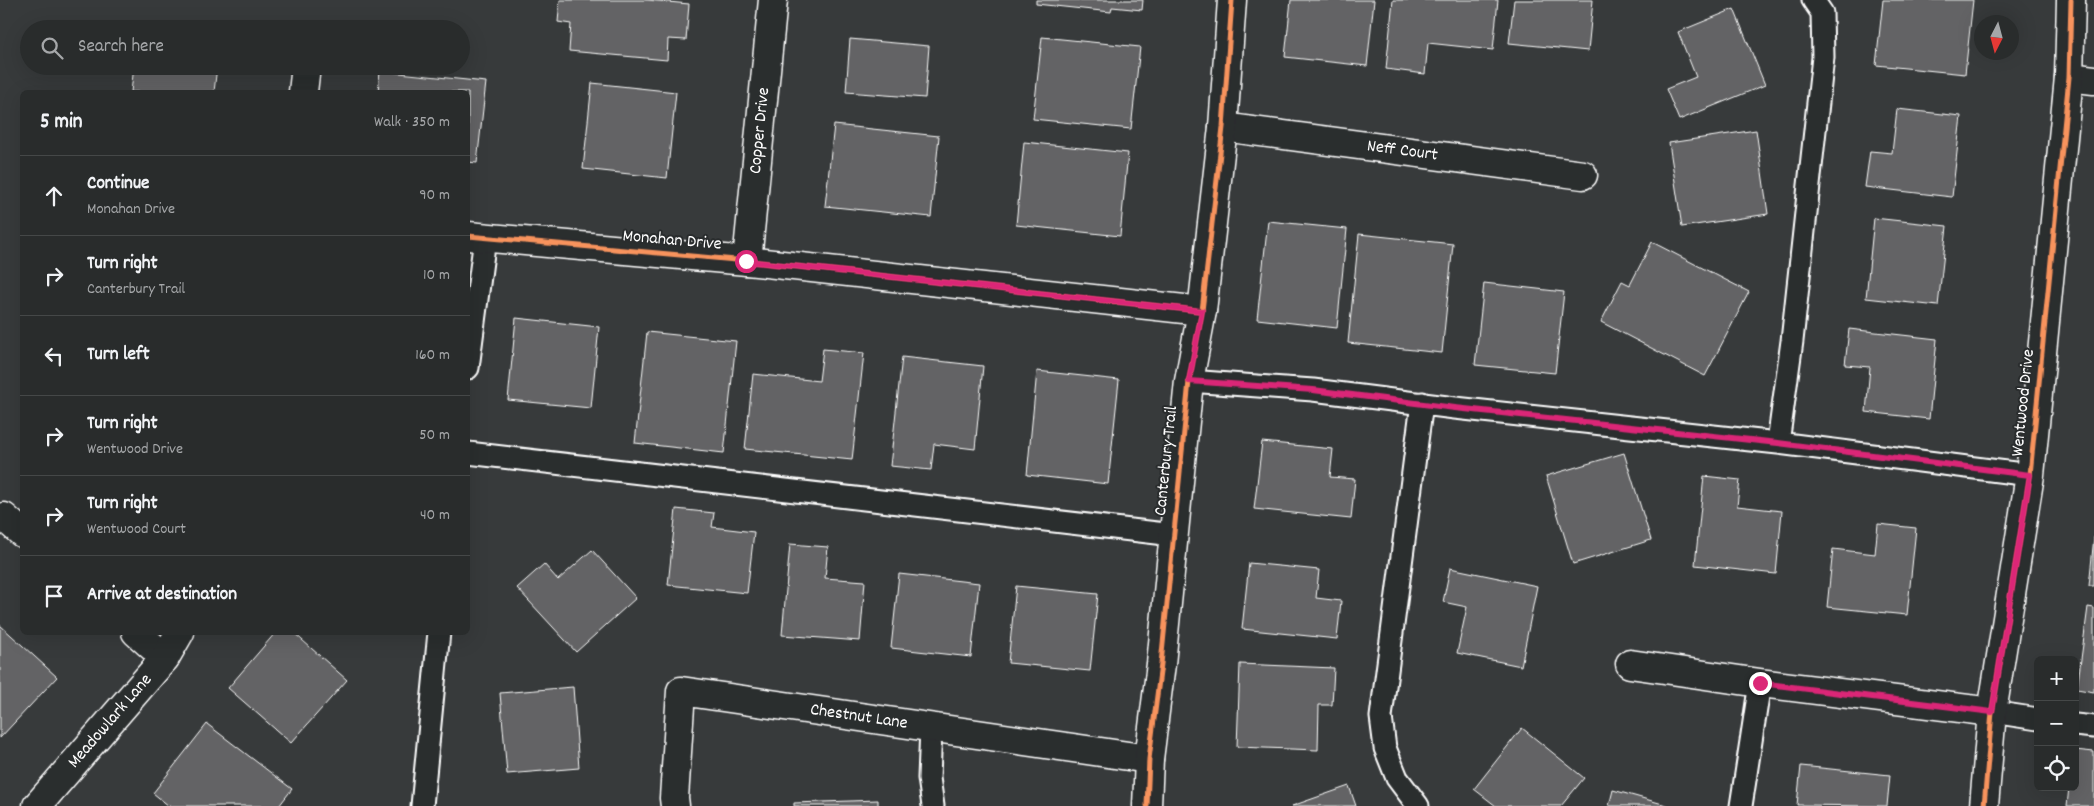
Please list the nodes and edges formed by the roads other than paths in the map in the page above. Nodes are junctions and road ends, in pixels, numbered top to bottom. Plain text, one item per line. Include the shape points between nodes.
1 (773, 0) edge
2 (1232, 0) edge
3 (1813, 0) edge
4 (2071, 0) edge
5 (305, 75) edge
6 (2081, 78) edge
7 (304, 90) edge
8 (1222, 127) junction
9 (1583, 175) dead end
10 (476, 237) edge
11 (746, 261) junction
12 (1202, 311) junction
13 (470, 335) edge
14 (1189, 381) junction
15 (1422, 404) junction
16 (1778, 443) junction
17 (470, 453) edge
18 (2030, 475) junction
19 (1174, 535) junction
20 (139, 635) edge
21 (178, 635) edge
22 (439, 635) edge
23 (165, 658) junction
24 (1630, 664) dead end
25 (1760, 683) junction
26 (1992, 712) junction
27 (2034, 718) edge
28 (2079, 725) edge
29 (931, 727) junction
30 (2094, 727) edge
31 (1149, 758) junction
32 (37, 806) edge
33 (422, 806) edge
34 (675, 806) edge
35 (933, 806) edge
36 (1147, 806) edge
37 (1418, 806) edge
38 (1742, 806) edge
39 (1984, 806) edge

1 - 11 street, Copper Drive
2 - 8 street, Canterbury Trail
3 - 16 lane via 1822,13 1823,57
4 - 6 street, Wentwood Drive
5 - 7 street
6 - 18 street, Wentwood Drive
8 - 9 street, Neff Court
8 - 12 street, Canterbury Trail
10 - 11 street, Monahan Drive
10 - 13 lane
11 - 12 street, Monahan Drive
12 - 14 street, Canterbury Trail
14 - 15 lane via 1313,390
14 - 19 street, Canterbury Trail
15 - 16 lane
15 - 37 lane via 1381,717 1385,748 1397,778
16 - 18 lane
17 - 19 lane
18 - 26 street, Wentwood Drive
19 - 31 street, Canterbury Trail
20 - 23 street
21 - 23 street, Meadowlark Lane
22 - 33 lane
23 - 32 street, Meadowlark Lane
24 - 25 street
25 - 26 street
25 - 38 lane
26 - 27 lane
26 - 39 street, Wentwood Drive
28 - 30 lane
29 - 31 street, Chestnut Lane
29 - 34 street, Chestnut Lane via 681,691
29 - 35 lane via 929,778
31 - 36 street, Canterbury Trail

